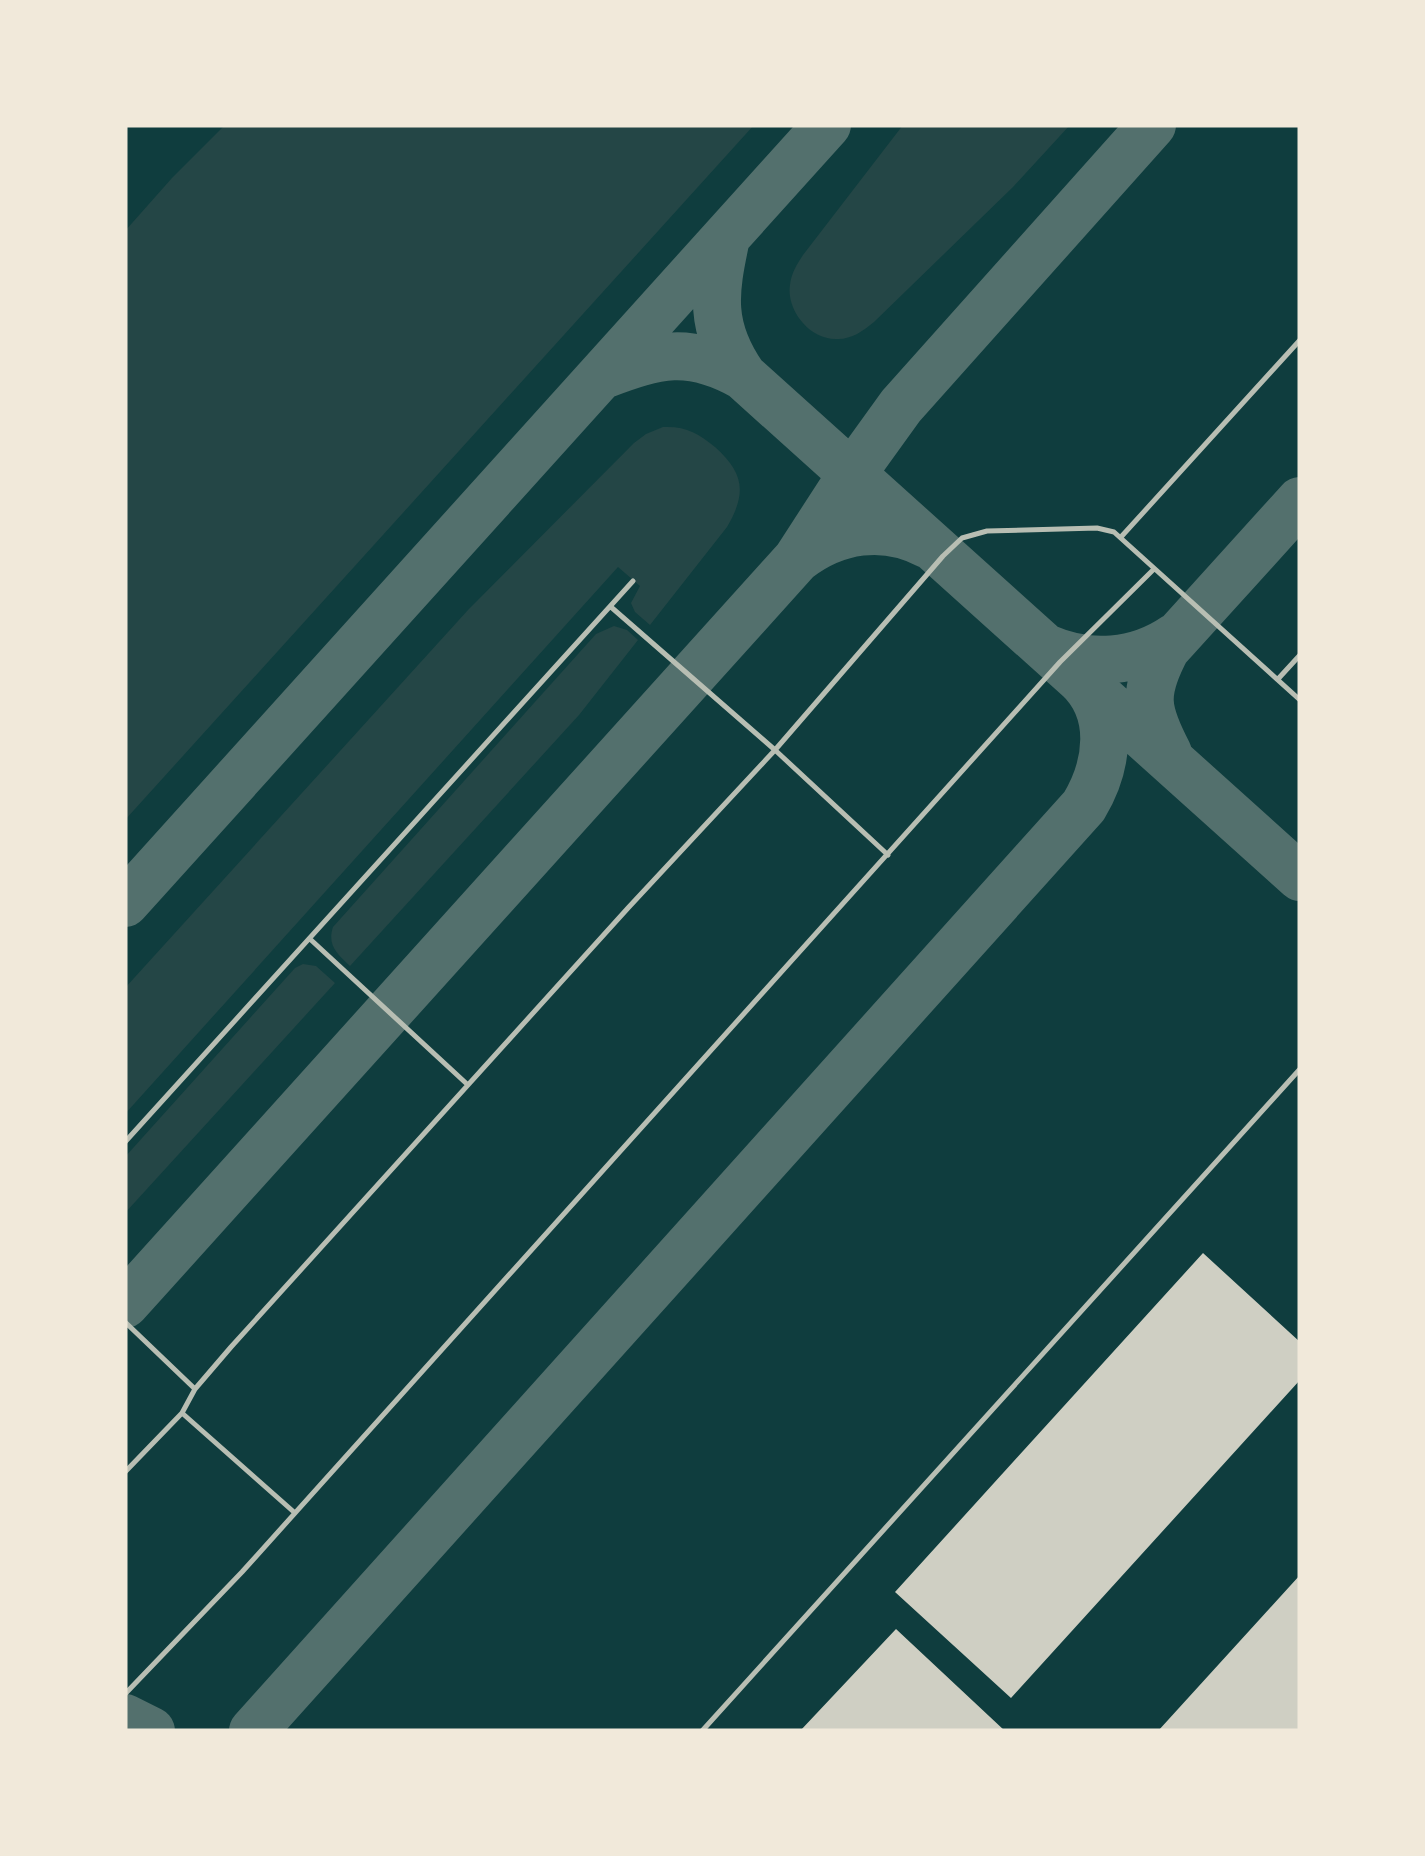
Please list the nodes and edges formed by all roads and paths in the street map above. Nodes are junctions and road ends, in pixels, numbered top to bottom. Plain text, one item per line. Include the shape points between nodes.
1 (1300, 340) edge
2 (1121, 537) junction
3 (1153, 570) junction
4 (633, 581) dead end
5 (610, 606) junction
6 (1300, 655) edge
7 (1278, 679) junction
8 (1300, 700) edge
9 (775, 750) junction
10 (888, 854) junction
11 (310, 939) junction
12 (1300, 1069) edge
13 (468, 1084) junction
14 (125, 1142) edge
15 (125, 1322) edge
16 (195, 1388) junction
17 (182, 1413) junction
18 (125, 1472) edge
19 (294, 1513) junction
20 (125, 1694) edge
21 (702, 1731) edge

1 - 2 lane
2 - 3 lane
2 - 9 lane via 1097,528 987,531 962,538
3 - 7 lane
3 - 10 lane via 1060,662
4 - 5 lane
5 - 9 lane
5 - 11 lane
6 - 7 lane
7 - 8 lane
9 - 10 lane
9 - 13 lane
10 - 19 lane
11 - 13 lane
11 - 14 lane
12 - 21 lane
13 - 16 lane
15 - 16 lane
16 - 17 lane
17 - 18 lane
17 - 19 lane
19 - 20 lane

